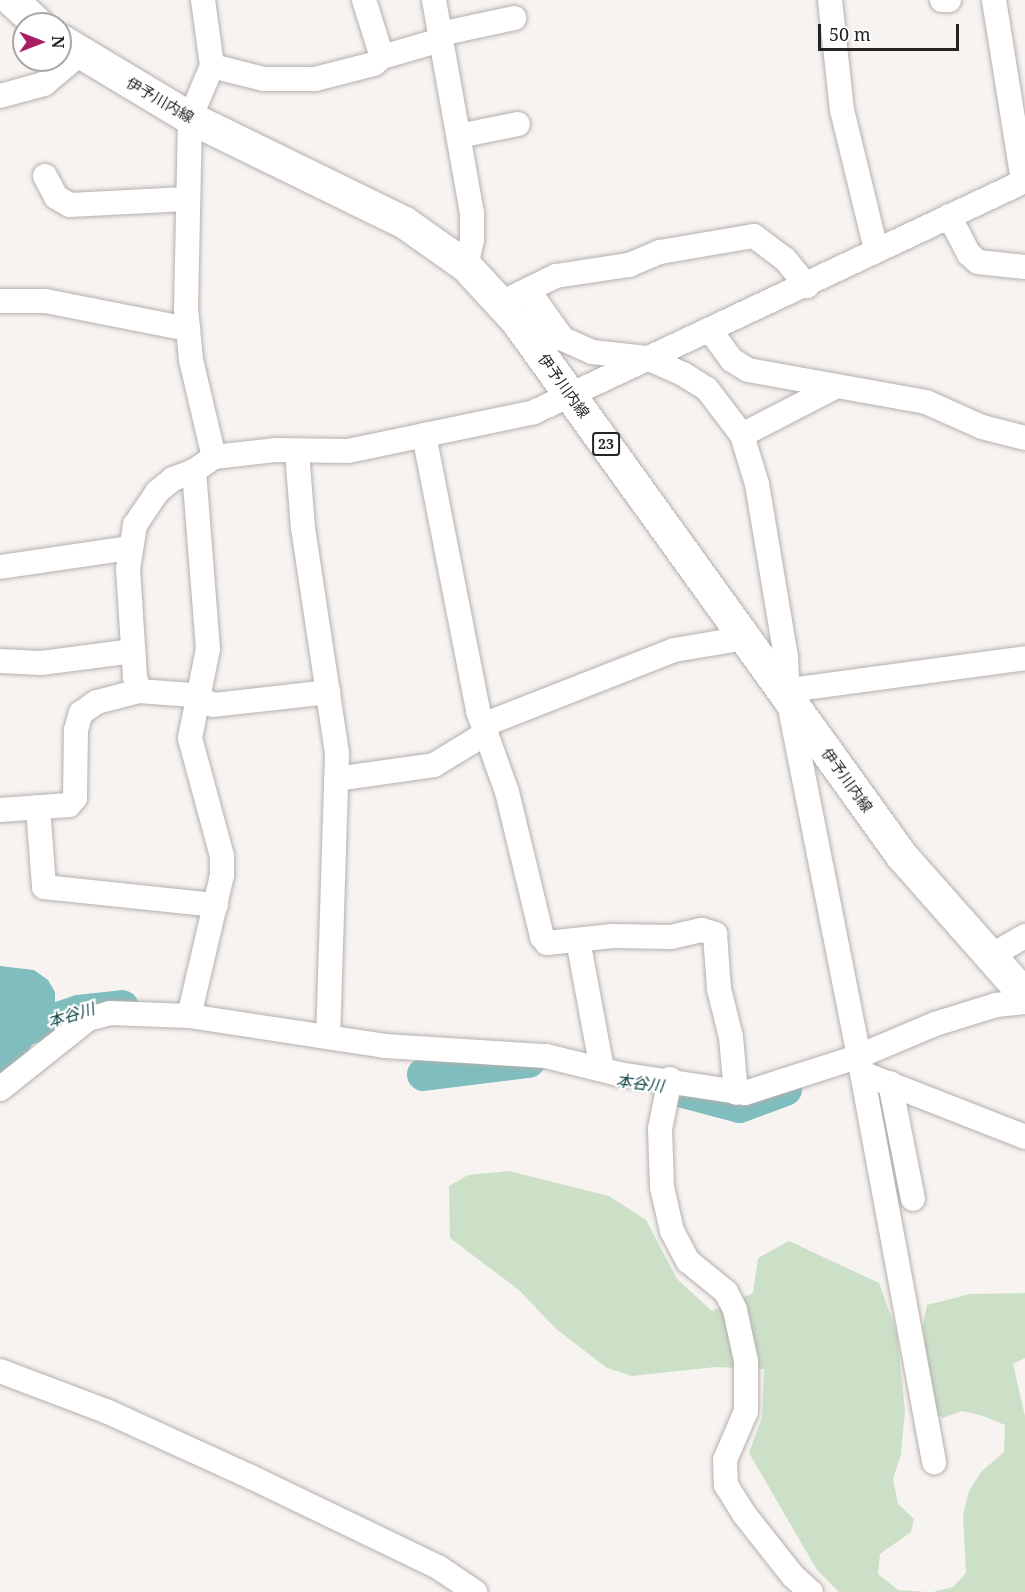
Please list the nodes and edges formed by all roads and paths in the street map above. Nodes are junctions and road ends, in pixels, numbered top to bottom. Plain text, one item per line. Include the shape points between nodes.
1 (12, 0) edge
2 (203, 0) edge
3 (364, 0) edge
4 (434, 0) edge
5 (830, 0) edge
6 (942, 0) edge
7 (949, 0) edge
8 (993, 0) edge
9 (25, 12) edge
10 (514, 18) dead end
11 (441, 37) junction
12 (72, 47) edge
13 (382, 57) junction
14 (212, 66) junction
15 (52, 72) edge
16 (0, 96) edge
17 (190, 118) junction
18 (518, 124) dead end
19 (459, 136) junction
20 (45, 176) dead end
21 (1024, 181) edge
22 (186, 199) junction
23 (949, 216) junction
24 (876, 250) junction
25 (466, 266) junction
26 (1025, 267) edge
27 (807, 286) junction
28 (515, 296) junction
29 (0, 301) edge
30 (188, 329) junction
31 (710, 330) junction
32 (647, 358) junction
33 (837, 386) junction
34 (571, 395) junction
35 (424, 435) junction
36 (742, 435) junction
37 (1025, 438) edge
38 (297, 452) junction
39 (214, 457) junction
40 (194, 471) junction
41 (129, 548) junction
42 (0, 567) edge
43 (746, 638) junction
44 (133, 651) junction
45 (1025, 658) edge
46 (0, 661) edge
47 (139, 691) junction
48 (328, 692) junction
49 (788, 698) junction
50 (201, 699) junction
51 (484, 729) junction
52 (336, 779) junction
53 (38, 807) junction
54 (0, 810) edge
55 (216, 905) junction
56 (1025, 936) edge
57 (578, 940) junction
58 (989, 957) junction
59 (1025, 995) edge
60 (1025, 1002) edge
61 (189, 1016) junction
62 (328, 1037) junction
63 (859, 1065) junction
64 (602, 1069) junction
65 (670, 1079) junction
66 (890, 1083) junction
67 (0, 1089) edge
68 (736, 1093) junction
69 (1025, 1137) edge
70 (913, 1199) dead end
71 (0, 1371) edge
72 (934, 1462) dead end
73 (475, 1592) edge
74 (811, 1592) edge

1 - 9 main road
2 - 14 street
3 - 13 street
4 - 11 street
5 - 24 street via 842,110
6 - 7 street
8 - 21 street
10 - 11 street via 476,23
11 - 13 street
11 - 19 street
12 - 17 main road, 伊予川内線 / 23
13 - 14 street via 374,64 315,79 264,79
14 - 17 street
15 - 16 street via 44,84
17 - 22 street
17 - 25 main road, 伊予川内線 / 23 via 405,223
18 - 19 street
19 - 25 street via 472,213 472,240
20 - 22 street via 56,198 70,205
21 - 23 street
22 - 30 street
23 - 24 street
23 - 26 street via 969,254 978,262
24 - 27 street
25 - 28 main road, 伊予川内線 / 23
27 - 28 street via 785,259 754,236 556,276
27 - 31 street
28 - 32 street via 563,339 592,352
28 - 34 main road, 伊予川内線 / 23
29 - 30 street via 46,301
30 - 39 street via 190,360
31 - 32 street
31 - 33 street via 732,360 748,370
32 - 34 street
32 - 36 street via 707,389
33 - 36 street
33 - 37 street via 926,402 982,427
34 - 35 street via 534,412
34 - 43 main road, 伊予川内線 / 23
35 - 38 street via 348,451
35 - 51 street
36 - 49 street via 759,495 786,657
38 - 39 street via 256,451
38 - 48 street via 303,528
39 - 40 street
40 - 41 street via 173,479 143,507
40 - 50 street via 208,649
41 - 42 street
41 - 44 street
43 - 49 main road, 伊予川内線 / 23
43 - 51 street via 674,650
44 - 46 street via 41,663
44 - 47 street
45 - 49 street via 797,688
47 - 50 street
47 - 53 street via 97,702 81,713 76,730 75,798 69,806
48 - 50 street via 213,705
48 - 52 street
49 - 58 main road, 伊予川内線 / 23 via 902,856
49 - 63 street
50 - 55 street via 190,738 222,856
51 - 52 street via 434,765
51 - 57 street via 507,792 542,937 547,943
52 - 62 street
53 - 54 street
53 - 55 street via 44,886
55 - 61 street
56 - 58 street
57 - 64 street
57 - 68 street via 671,937 702,930 715,934 718,989 731,1037
58 - 59 main road, 伊予川内線 / 23
60 - 63 street via 996,1005 935,1024
61 - 62 street
61 - 67 street via 110,1013 88,1019
62 - 64 street via 385,1046 546,1056
63 - 66 street
63 - 68 street
63 - 72 street
64 - 65 street
65 - 68 street
65 - 74 street via 660,1129 662,1187 672,1231 688,1261 726,1292 735,1310 746,1361 746,1411 725,1460 726,1485 744,1514
66 - 69 street
66 - 70 street
71 - 73 street via 106,1411 251,1477 438,1567

